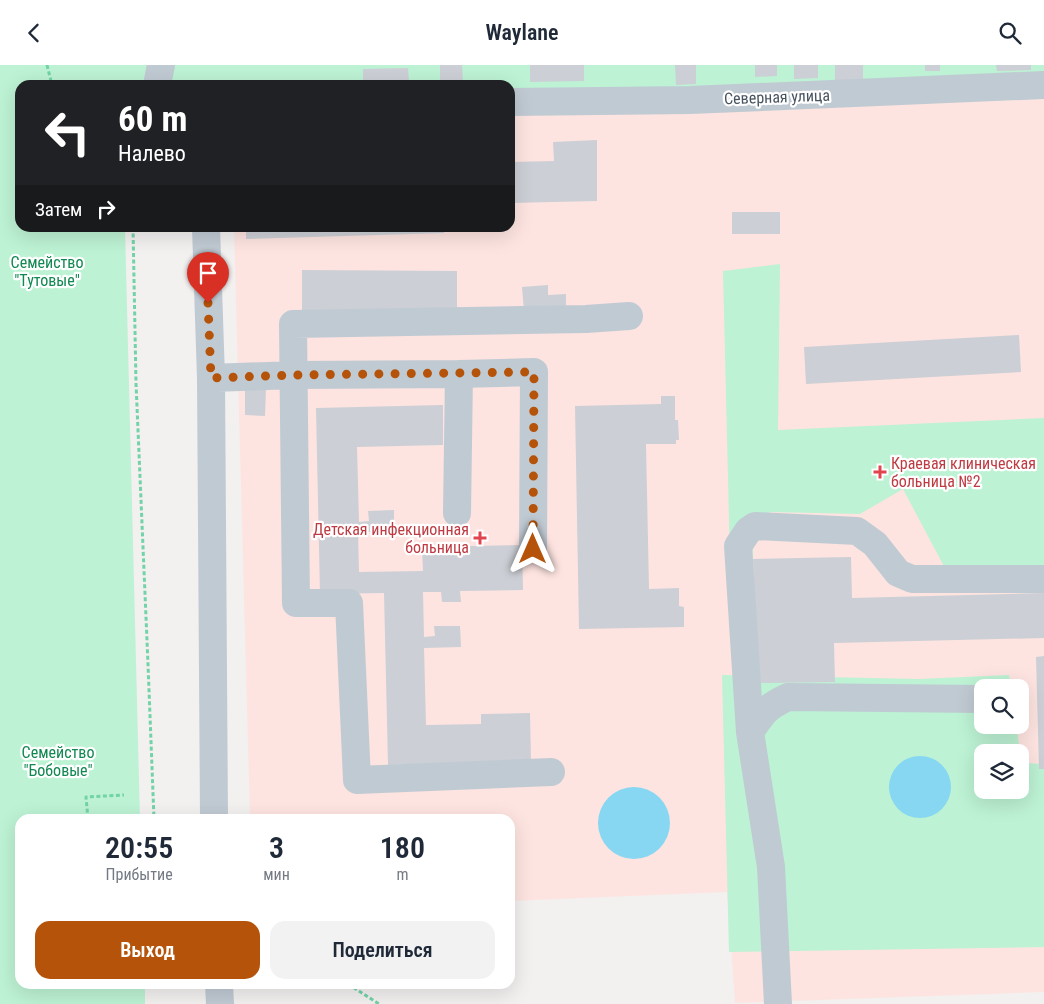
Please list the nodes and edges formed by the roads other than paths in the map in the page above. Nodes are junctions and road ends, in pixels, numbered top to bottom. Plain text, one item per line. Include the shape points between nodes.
1 (161, 65) edge
2 (158, 80) edge
3 (1044, 85) edge
4 (515, 102) edge
5 (206, 232) edge
6 (629, 316) dead end
7 (459, 374) junction
8 (294, 375) junction
9 (211, 378) junction
10 (457, 513) dead end
11 (533, 549) dead end
12 (1044, 579) edge
13 (974, 699) edge
14 (750, 733) junction
15 (551, 771) dead end
16 (214, 814) edge
17 (219, 989) edge
18 (220, 1004) edge
19 (778, 1004) edge

1 - 2 street
3 - 4 street, Северная улица via 690,100
5 - 9 street
6 - 8 street via 294,324
7 - 8 street
7 - 10 street
7 - 11 street via 534,372
8 - 9 street
8 - 15 street via 296,603 348,603 358,780
9 - 16 street
12 - 14 street via 912,579 898,573 875,544 857,531 754,527 738,546
13 - 14 street via 788,697 764,711
14 - 19 street via 771,867
17 - 18 street

